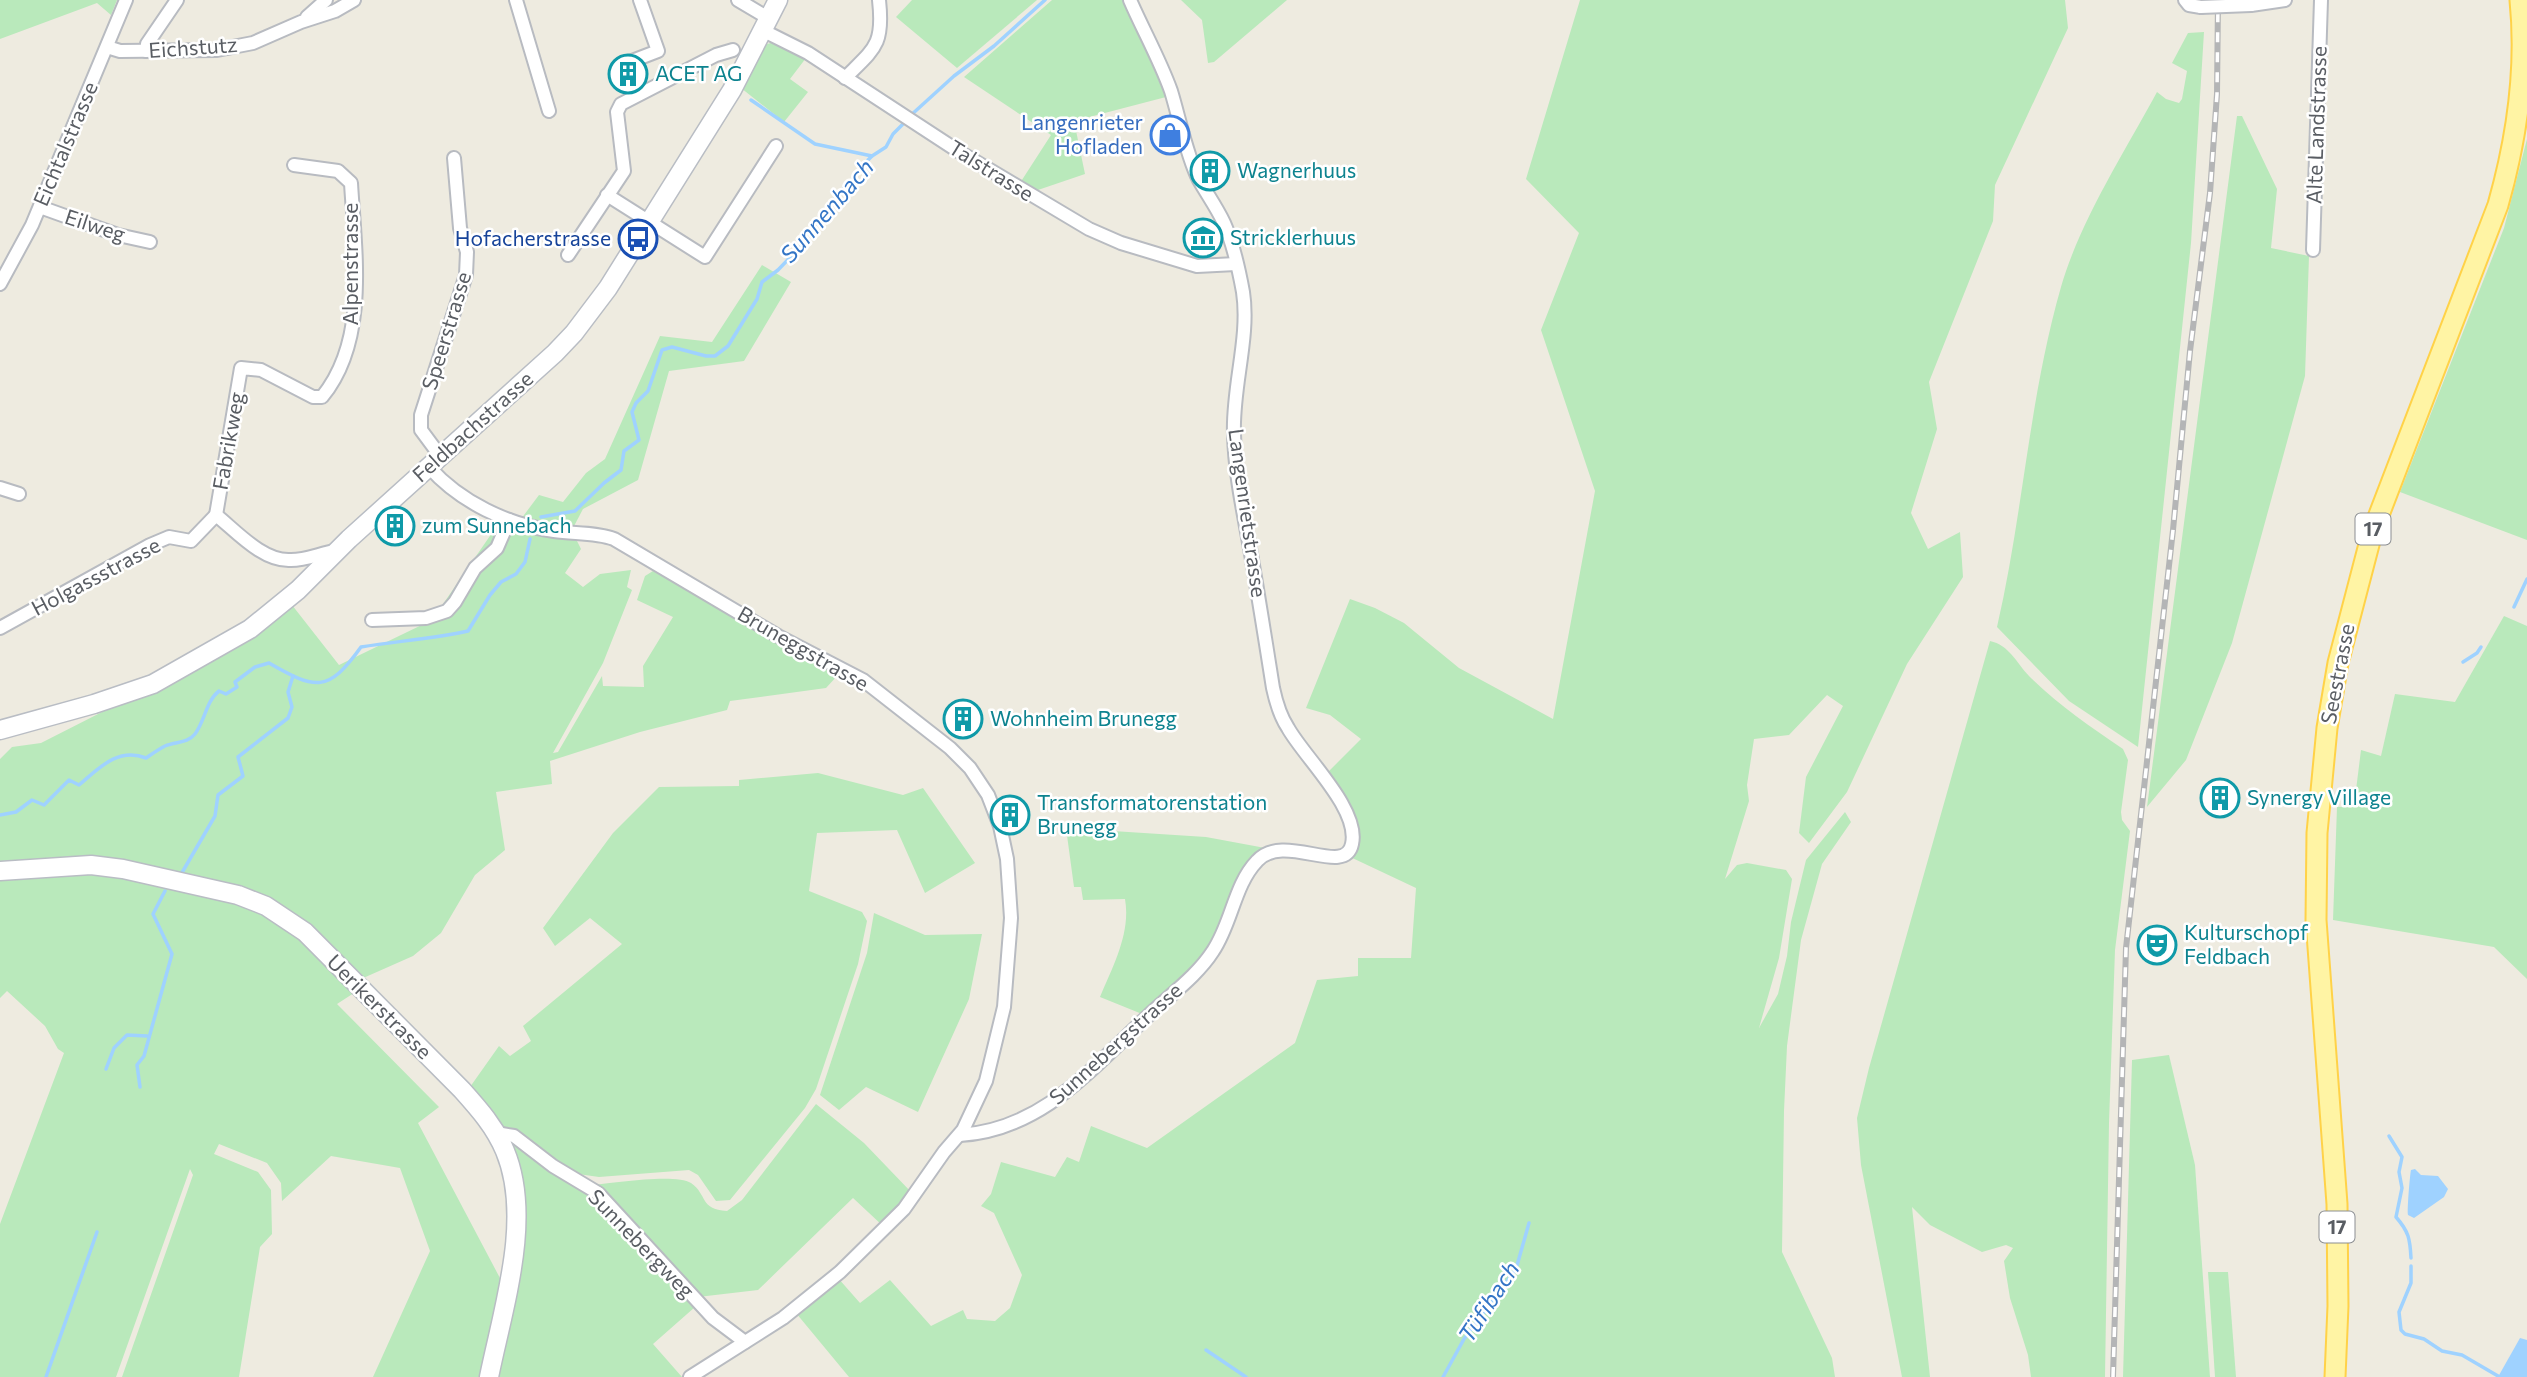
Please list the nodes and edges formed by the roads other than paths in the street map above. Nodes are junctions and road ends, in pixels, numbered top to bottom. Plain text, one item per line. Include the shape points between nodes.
1 (127, 0) edge
2 (177, 0) edge
3 (326, 0) edge
4 (354, 0) edge
5 (516, 0) edge
6 (640, 0) edge
7 (738, 0) edge
8 (778, 0) edge
9 (879, 0) edge
10 (1130, 0) edge
11 (2185, 0) edge
12 (2285, 0) edge
13 (2321, 0) edge
14 (2520, 0) edge
15 (301, 22) junction
16 (767, 25) junction
17 (107, 47) junction
18 (733, 50) dead end
19 (146, 51) junction
20 (632, 61) dead end
21 (845, 78) junction
22 (549, 111) dead end
23 (776, 146) dead end
24 (454, 158) dead end
25 (294, 165) dead end
26 (607, 195) junction
27 (40, 207) junction
28 (649, 221) junction
29 (150, 242) dead end
30 (2313, 250) dead end
31 (568, 256) dead end
32 (1236, 264) junction
33 (0, 284) edge
34 (241, 368) joint
35 (435, 462) junction
36 (0, 488) edge
37 (19, 494) dead end
38 (216, 515) junction
39 (509, 520) junction
40 (336, 551) junction
41 (372, 620) dead end
42 (0, 628) edge
43 (0, 730) edge
44 (1276, 850) joint
45 (0, 871) edge
46 (496, 1133) junction
47 (960, 1135) junction
48 (745, 1342) junction
49 (489, 1377) edge
50 (690, 1377) edge
51 (2335, 1377) edge

1 - 17 street, Eichtalstrasse
2 - 19 street
3 - 15 street
4 - 15 street, Eichstutz
5 - 22 street
6 - 20 street via 658,51
7 - 16 street
8 - 16 main road, Feldbachstrasse
9 - 21 street via 882,26 873,50
10 - 32 street, Langenrietstrasse via 1169,88 1198,176 1225,226
11 - 12 street, bridge via 2201,7
13 - 30 street, Alte Landstrasse
14 - 51 main road, Seestrasse / 17 via 2522,88 2510,164 2372,533 2338,663 2327,728 2318,821 2316,920 2337,1204
15 - 19 street, Eichstutz via 253,43 217,50
16 - 21 street, Talstrasse
16 - 28 main road, Feldbachstrasse via 732,90
17 - 19 street, Eichstutz
17 - 27 street, Eichtalstrasse
18 - 26 street via 621,104 617,112 624,171
21 - 32 street, Talstrasse via 1101,235 1200,267
23 - 28 street via 705,257
24 - 35 street, Speerstrasse via 466,275 421,415 421,430
25 - 34 street, Alpenstrasse via 338,171 351,183 353,329 334,382 322,397 313,397 261,370
26 - 28 street
26 - 31 street
27 - 29 street, Eilweg
27 - 33 street, Eichtalstrasse
28 - 35 main road, Feldbachstrasse via 574,333
32 - 44 street, Langenrietstrasse via 1244,305 1235,449 1274,691 1288,728 1331,786 1353,838 1346,855 1336,858
34 - 38 street, Fabrikweg
35 - 39 street, Bruneggstrasse via 442,481
35 - 40 main road, Feldbachstrasse
36 - 37 street
38 - 40 street via 275,558 293,560
38 - 42 street, Holgassstrasse via 191,541 169,537 150,545
39 - 41 street via 497,548 475,568 447,611 426,618
39 - 47 street, Bruneggstrasse via 620,542 778,636 863,680 950,748 976,777 992,804 1006,851 1011,943 994,1054
40 - 43 main road, Feldbachstrasse via 260,621 175,673 128,693
44 - 47 street, Sunnebergstrasse via 1262,856 1248,872 1222,936 1205,963 1081,1080 1027,1118 989,1132
45 - 46 main road, Uerikerstrasse via 91,865 238,895 266,906 305,932 462,1090
46 - 48 street, Sunnebergweg via 514,1136 598,1193 717,1322
46 - 49 main road, Uerikerstrasse via 512,1171 518,1214
47 - 48 street via 888,1226 820,1290
48 - 50 street

